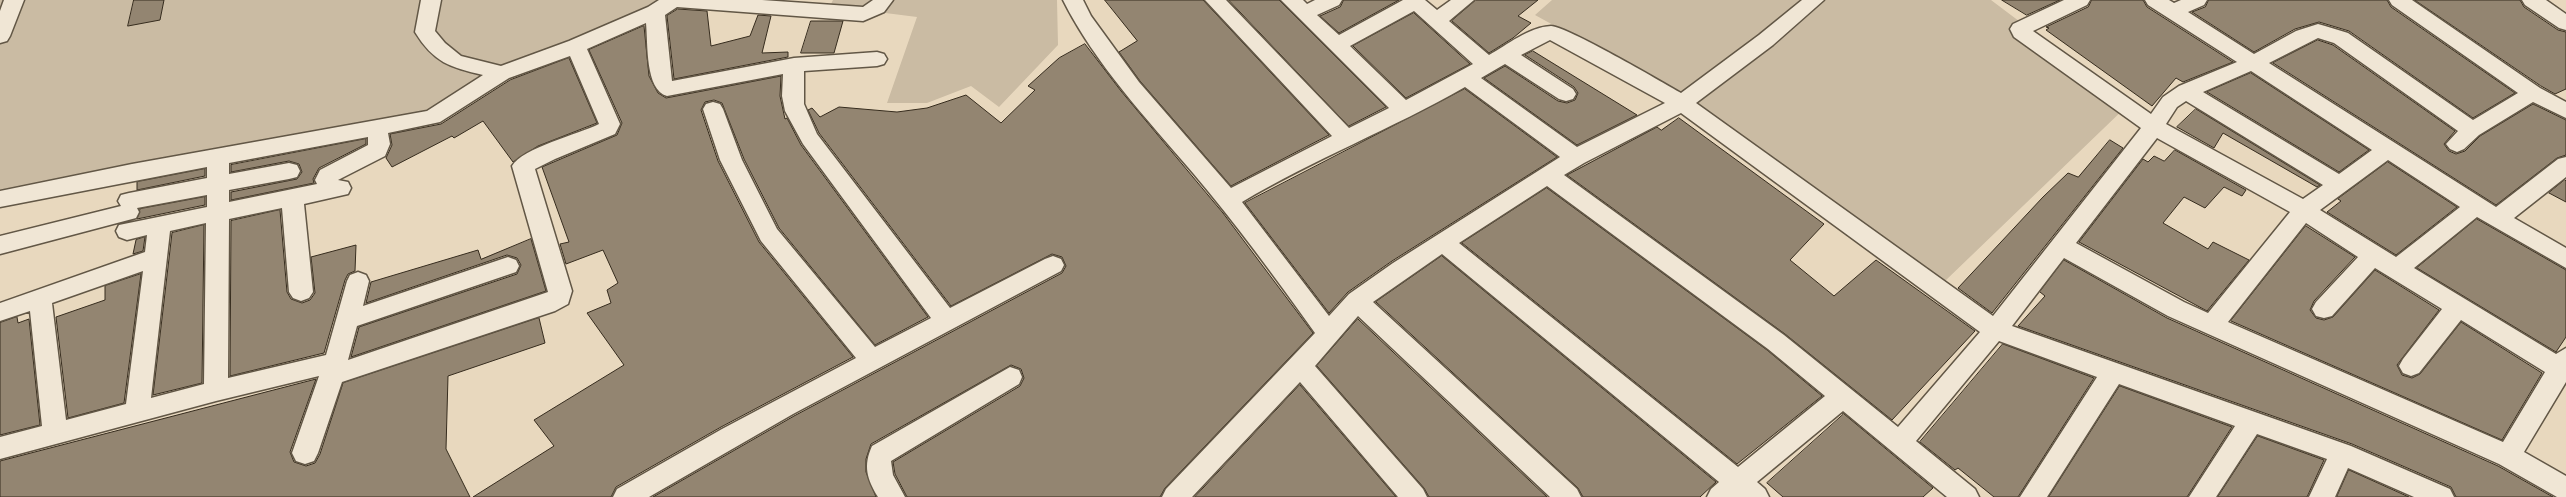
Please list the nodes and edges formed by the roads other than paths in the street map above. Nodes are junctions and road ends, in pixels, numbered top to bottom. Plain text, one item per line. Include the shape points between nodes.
1 (14, 0) edge
2 (431, 0) edge
3 (673, 0) edge
4 (883, 0) edge
5 (1073, 0) edge
6 (1215, 0) edge
7 (1332, 0) edge
8 (1464, 0) edge
9 (1814, 0) edge
10 (2080, 0) edge
11 (2155, 0) edge
12 (2197, 0) edge
13 (2399, 0) edge
14 (2532, 0) edge
15 (1414, 1) edge
16 (762, 3) edge
17 (1297, 6) edge
18 (655, 12) junction
19 (2173, 12) junction
20 (1436, 20) junction
21 (2566, 23) edge
22 (0, 36) edge
23 (1336, 45) junction
24 (576, 46) junction
25 (877, 59) dead end
26 (1497, 60) junction
27 (2254, 62) junction
28 (794, 65) junction
29 (502, 73) junction
30 (1466, 78) junction
31 (2186, 91) junction
32 (2533, 93) junction
33 (1566, 94) dead end
34 (1682, 103) junction
35 (2562, 105) edge
36 (713, 109) dead end
37 (1404, 111) junction
38 (2154, 127) junction
39 (377, 128) junction
40 (1347, 139) junction
41 (2388, 149) junction
42 (218, 157) junction
43 (1576, 157) junction
44 (2566, 165) edge
45 (289, 171) dead end
46 (132, 172) junction
47 (1548, 175) junction
48 (2340, 184) junction
49 (218, 185) junction
50 (292, 196) junction
51 (0, 199) edge
52 (1228, 200) junction
53 (2476, 206) junction
54 (2304, 210) junction
55 (218, 212) junction
56 (128, 215) junction
57 (2496, 219) junction
58 (160, 224) junction
59 (1443, 242) junction
60 (0, 245) edge
61 (2060, 246) junction
62 (2373, 255) junction
63 (155, 258) junction
64 (2566, 259) edge
65 (1053, 265) dead end
66 (508, 266) dead end
67 (120, 269) junction
68 (2397, 269) junction
69 (358, 281) dead end
70 (301, 292) dead end
71 (40, 298) junction
72 (1357, 301) junction
73 (2458, 306) junction
74 (2324, 309) dead end
75 (0, 312) edge
76 (348, 320) junction
77 (947, 322) junction
78 (2212, 325) junction
79 (1995, 330) junction
80 (1328, 333) junction
81 (871, 359) junction
82 (1300, 366) junction
83 (2411, 366) dead end
84 (2564, 366) edge
85 (333, 369) junction
86 (2113, 373) junction
87 (1010, 377) dead end
88 (216, 391) junction
89 (1843, 396) junction
90 (137, 412) junction
91 (2252, 421) junction
92 (55, 433) junction
93 (1900, 442) junction
94 (0, 448) edge
95 (305, 453) dead end
96 (2342, 454) junction
97 (2508, 456) junction
98 (2566, 489) edge
99 (1738, 492) edge
100 (2430, 494) edge
101 (1958, 495) edge
102 (626, 497) edge
103 (892, 497) edge
104 (1175, 497) edge
105 (1414, 497) edge
106 (1568, 497) edge
107 (2033, 497) edge
108 (2202, 497) edge
109 (2322, 497) edge

1 - 22 street
2 - 29 street via 425,32 438,48 454,61
3 - 16 street
3 - 18 street
4 - 16 street via 872,12 863,14
5 - 52 street via 1082,18 1132,87
6 - 40 street
7 - 17 street
8 - 20 street
9 - 34 street
10 - 38 street via 2024,27 2021,32
11 - 19 street
12 - 19 street
13 - 32 street
14 - 21 street
15 - 20 street
15 - 23 street
17 - 23 street
18 - 24 street
18 - 28 street via 662,83 667,89
19 - 27 street
20 - 26 street
23 - 37 street
24 - 29 street
24 - 85 street via 610,124 608,129 546,153 523,166 560,297 547,304
25 - 28 street
26 - 30 street
26 - 33 street
26 - 34 street via 1538,36 1552,33
27 - 31 street
27 - 32 street via 2318,31 2341,38 2464,137
27 - 41 street
28 - 77 street via 791,101 806,133
29 - 39 street via 432,117
30 - 37 street
30 - 43 street
31 - 38 street via 2170,102
31 - 48 street
32 - 35 street
34 - 43 street
34 - 79 street
36 - 81 street via 731,160 770,235
37 - 40 street
38 - 54 street
38 - 61 street
39 - 42 street
39 - 50 street via 377,150 328,176 326,180 335,189
40 - 52 street
41 - 48 street
41 - 53 street
42 - 46 street
42 - 49 street
43 - 47 street
44 - 57 street
45 - 49 street
46 - 51 street
46 - 56 street
47 - 59 street
47 - 89 street via 1776,342
48 - 54 street
49 - 55 street
49 - 56 street
50 - 55 street
50 - 70 street
52 - 80 street
53 - 57 street
53 - 68 street
54 - 62 street
54 - 78 street
55 - 58 street
55 - 88 street
56 - 58 street
56 - 60 street
56 - 67 street
57 - 64 street
58 - 63 street
59 - 72 street
59 - 99 street
61 - 78 street
61 - 79 street
62 - 68 street
62 - 74 street
63 - 67 street
63 - 90 street
65 - 77 street
66 - 76 street
67 - 71 street
68 - 73 street
69 - 76 street
71 - 75 street
71 - 92 street
72 - 80 street
72 - 106 street
73 - 83 street
73 - 84 street
76 - 85 street
77 - 81 street
78 - 97 street
79 - 86 street
79 - 93 street
80 - 82 street
81 - 102 street
82 - 104 street
82 - 105 street
84 - 97 street
85 - 88 street
85 - 95 street
86 - 91 street
86 - 107 street
87 - 103 street via 881,454 878,472
88 - 90 street
89 - 93 street
89 - 99 street
90 - 92 street
91 - 96 street
91 - 108 street
92 - 94 street
93 - 101 street
96 - 100 street
96 - 109 street
97 - 98 street

